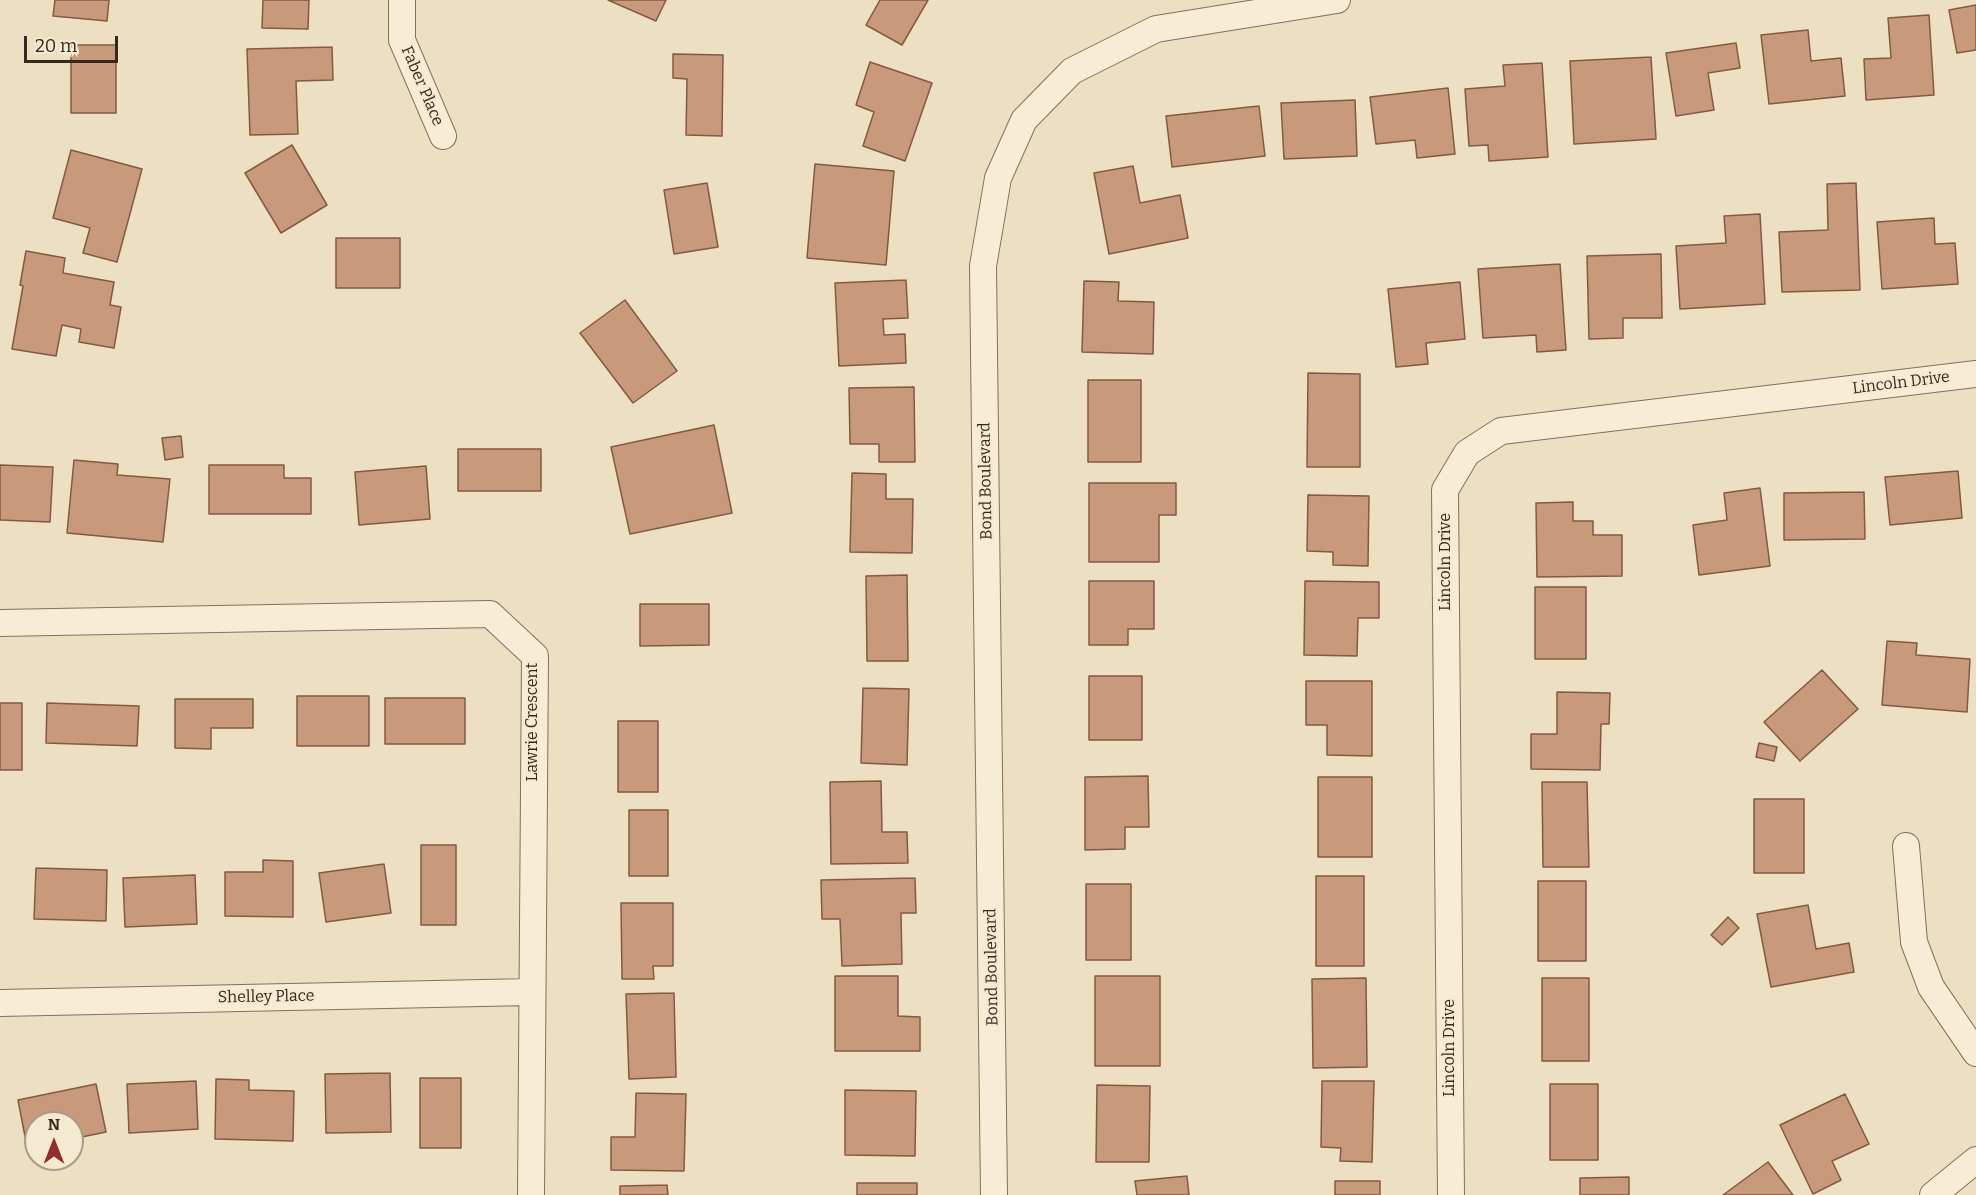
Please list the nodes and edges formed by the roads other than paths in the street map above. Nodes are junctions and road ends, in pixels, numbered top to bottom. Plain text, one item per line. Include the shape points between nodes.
1 (402, 0) edge
2 (1337, 0) edge
3 (443, 136) dead end
4 (1976, 374) edge
5 (0, 623) edge
6 (1906, 846) dead end
7 (531, 992) junction
8 (0, 1003) edge
9 (1976, 1053) edge
10 (1976, 1160) edge
11 (531, 1195) edge
12 (994, 1195) edge
13 (1451, 1195) edge
14 (1933, 1195) edge

1 - 3 street, Faber Place via 402,40
2 - 12 street, Bond Boulevard via 1156,29 1072,71 1024,120 998,178 983,266
4 - 13 street, Lincoln Drive via 1502,431 1467,453 1445,490
5 - 7 street, Lawrie Crescent via 490,614 534,656
6 - 9 street via 1914,942 1931,987
7 - 8 street, Shelley Place
7 - 11 street, Lawrie Crescent
10 - 14 street

